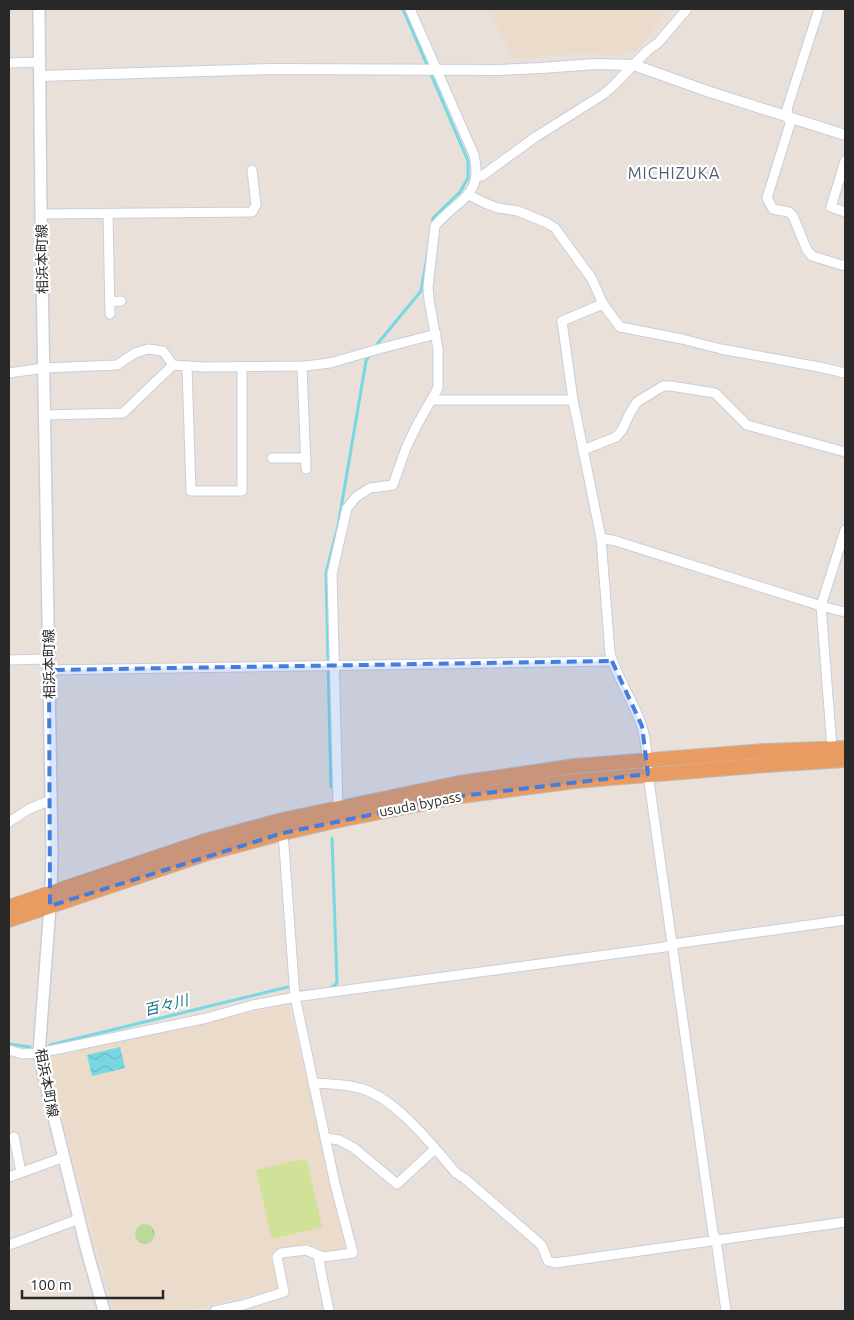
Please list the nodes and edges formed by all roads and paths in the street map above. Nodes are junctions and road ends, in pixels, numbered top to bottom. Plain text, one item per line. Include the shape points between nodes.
1 (39, 9) edge
2 (410, 9) edge
3 (688, 9) edge
4 (819, 9) edge
5 (40, 62) junction
6 (9, 63) edge
7 (634, 64) junction
8 (437, 70) junction
9 (40, 76) junction
10 (789, 118) junction
11 (845, 134) edge
12 (845, 161) edge
13 (252, 170) dead end
14 (476, 176) junction
15 (469, 195) junction
16 (845, 212) edge
17 (41, 214) junction
18 (108, 214) junction
19 (845, 266) edge
20 (121, 301) dead end
21 (110, 302) junction
22 (603, 304) junction
23 (110, 314) dead end
24 (436, 334) junction
25 (173, 365) junction
26 (187, 366) junction
27 (302, 366) junction
28 (242, 367) junction
29 (44, 368) junction
30 (9, 373) edge
31 (845, 373) edge
32 (432, 400) junction
33 (573, 400) junction
34 (45, 415) junction
35 (583, 450) junction
36 (845, 452) edge
37 (272, 458) dead end
38 (306, 458) junction
39 (306, 469) dead end
40 (845, 530) edge
41 (601, 538) junction
42 (821, 606) junction
43 (845, 612) edge
44 (9, 660) edge
45 (612, 660) junction
46 (49, 664) junction
47 (334, 664) junction
48 (839, 748) edge
49 (647, 760) junction
50 (845, 760) edge
51 (648, 774) junction
52 (51, 800) junction
53 (338, 808) junction
54 (9, 822) edge
55 (283, 833) junction
56 (50, 900) junction
57 (9, 907) edge
58 (9, 920) edge
59 (845, 920) edge
60 (672, 944) junction
61 (295, 997) junction
62 (9, 1050) edge
63 (39, 1053) junction
64 (313, 1083) junction
65 (15, 1136) edge
66 (325, 1138) junction
67 (435, 1149) junction
68 (64, 1156) junction
69 (21, 1172) junction
70 (9, 1176) edge
71 (79, 1220) junction
72 (845, 1222) edge
73 (716, 1240) junction
74 (9, 1245) edge
75 (318, 1256) junction
76 (104, 1311) edge
77 (214, 1311) edge
78 (329, 1311) edge
79 (726, 1311) edge

1 - 5 main road, 相浜本町線
2 - 8 street
3 - 7 street
4 - 10 street via 787,109
5 - 6 street
5 - 9 main road, 相浜本町線
7 - 8 street
7 - 10 street
7 - 14 street via 604,94 534,138 482,176
8 - 9 street via 273,69
8 - 14 street via 474,155
9 - 17 main road, 相浜本町線
10 - 11 street
10 - 19 street via 790,124 767,198 773,209 793,216 812,256
12 - 16 street via 830,207
13 - 18 street via 256,205 252,212
14 - 15 street
15 - 22 street via 498,208 518,211 555,228 592,279
15 - 24 street via 435,226 428,287
17 - 18 street
17 - 29 main road, 相浜本町線
18 - 21 street
20 - 21 street
21 - 23 street
22 - 31 street via 625,329
22 - 33 street via 562,321
24 - 27 street via 337,362
24 - 32 street via 438,388
25 - 26 street
25 - 29 street via 163,351 148,349 117,365
25 - 34 street via 123,412
26 - 28 street
26 - 28 street via 191,491 242,491
27 - 28 street
27 - 38 street
29 - 30 street
29 - 34 main road, 相浜本町線
32 - 33 street
32 - 47 street via 417,424 393,485 370,488 347,508 332,574
33 - 35 street
34 - 46 main road, 相浜本町線
35 - 36 street via 616,437 637,402 663,386 671,386 715,393 747,425
35 - 41 street
37 - 38 street
38 - 39 street
40 - 42 street
41 - 42 street
41 - 45 street
42 - 43 street
42 - 48 street
44 - 46 street
45 - 47 street
45 - 49 street via 642,726
46 - 47 street
46 - 52 main road, 相浜本町線
47 - 53 street
48 - 49 highway, usuda bypass
49 - 51 street
49 - 53 highway, usuda bypass via 516,774
50 - 51 highway, usuda bypass
51 - 55 highway, usuda bypass via 461,796
51 - 60 street
52 - 54 street
52 - 56 main road, 相浜本町線
53 - 56 highway, usuda bypass via 205,841
55 - 56 highway, usuda bypass
55 - 61 street
56 - 57 highway, usuda bypass
56 - 58 highway, usuda bypass
56 - 63 main road, 相浜本町線
59 - 60 street
60 - 61 street
60 - 73 street via 712,1234
61 - 63 street
61 - 64 street
62 - 63 street via 22,1054
63 - 68 main road, 相浜本町線
64 - 66 street
64 - 67 street via 360,1088 383,1098
65 - 69 street
66 - 67 street via 339,1140 354,1148 397,1184
66 - 75 street via 353,1253
67 - 73 street via 456,1173 537,1241 548,1261
68 - 69 street
68 - 71 main road, 相浜本町線
69 - 70 street
71 - 74 street
71 - 76 main road, 相浜本町線
72 - 73 street
73 - 79 street
75 - 77 street via 306,1250 281,1253 277,1257 284,1292
75 - 78 street

